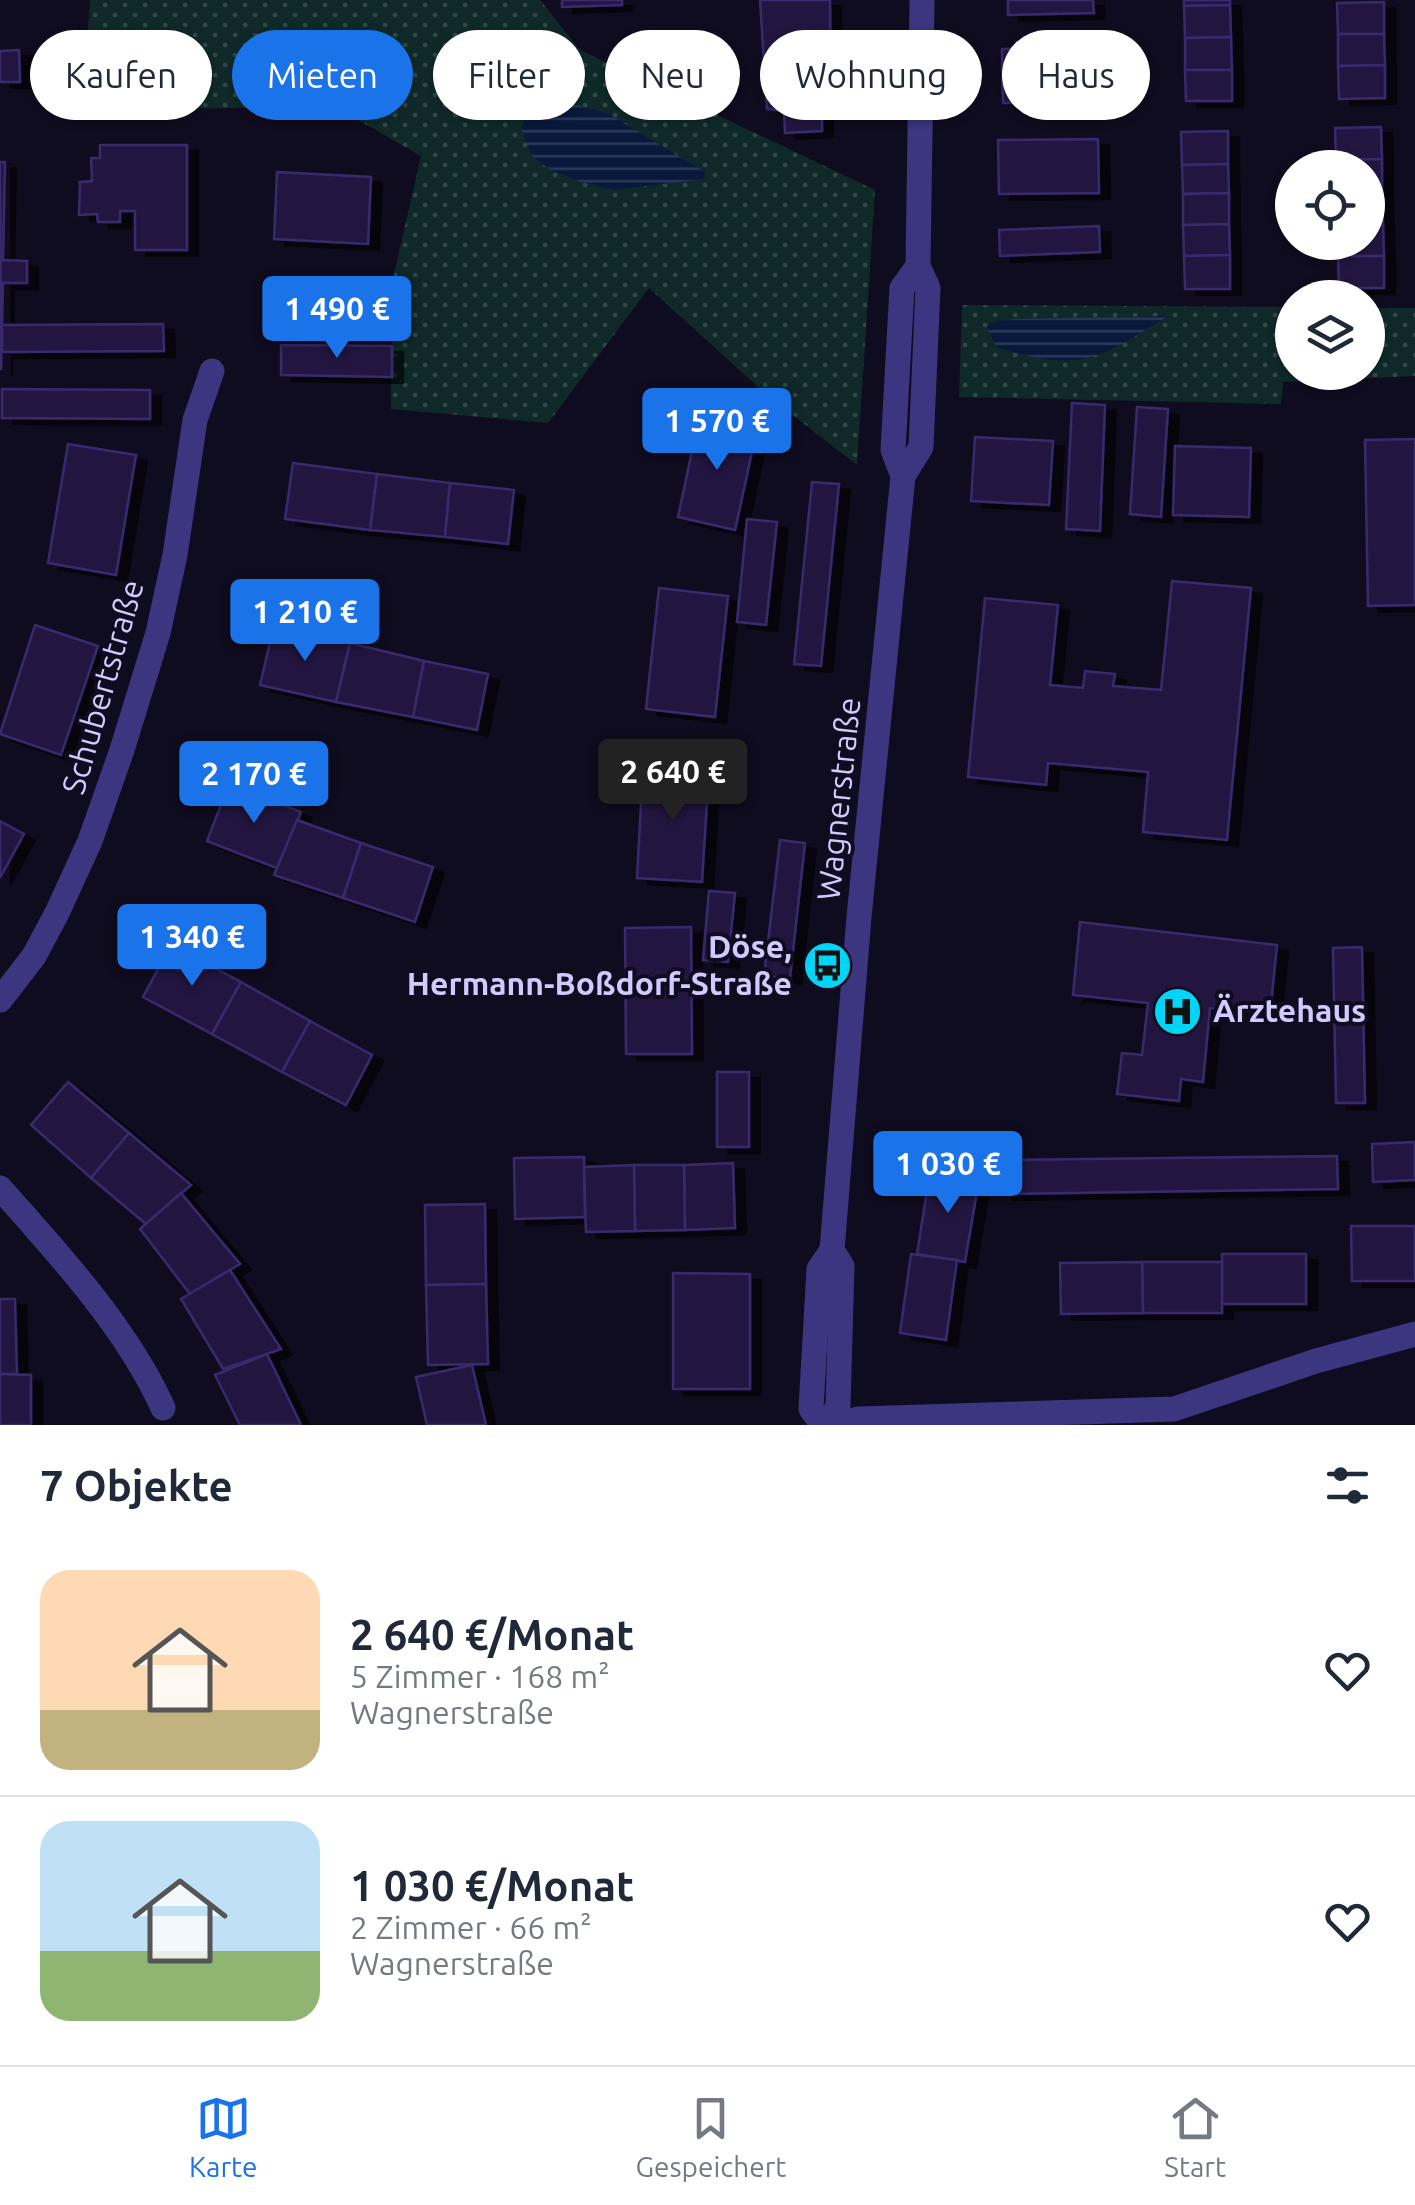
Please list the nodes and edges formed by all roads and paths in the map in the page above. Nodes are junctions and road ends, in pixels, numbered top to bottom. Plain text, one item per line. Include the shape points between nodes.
1 (922, 0) edge
2 (212, 371) dead end
3 (0, 1000) edge
4 (0, 1188) edge
5 (1415, 1334) edge
6 (162, 1419) edge
7 (825, 1425) edge
8 (835, 1425) edge

1 - 7 street, Wagnerstraße via 918,266 928,288 920,448 902,476 832,1250 842,1266 838,1406
2 - 3 street, Schubertstraße via 195,420 158,633 122,750 57,913
4 - 6 street via 121,1335 148,1374
5 - 8 street via 1174,1409 860,1418

